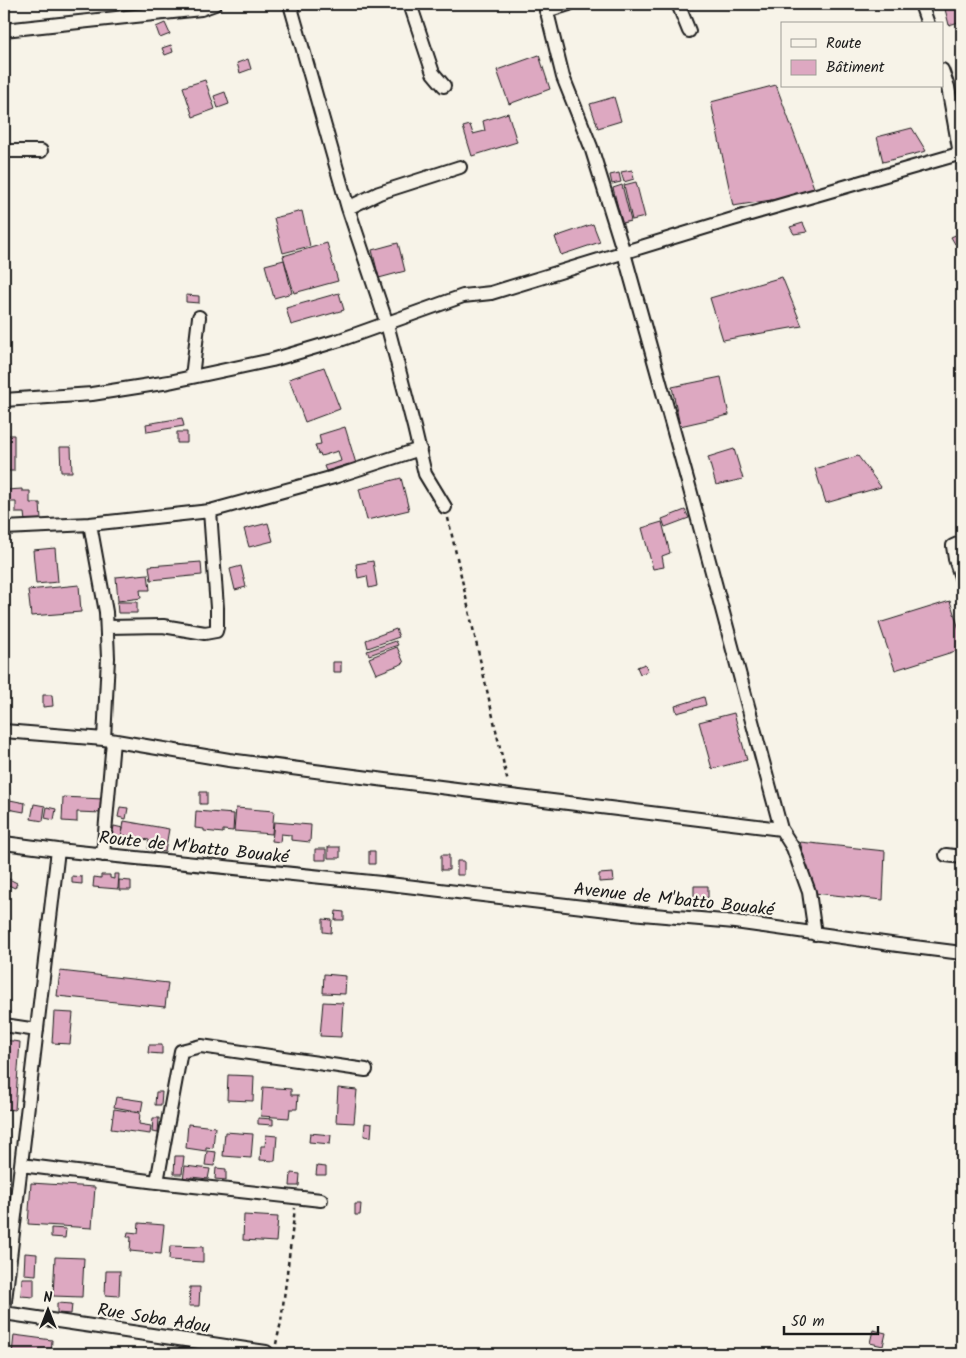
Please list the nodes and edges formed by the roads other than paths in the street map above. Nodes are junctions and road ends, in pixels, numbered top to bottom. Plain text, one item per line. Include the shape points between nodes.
1 (215, 4) edge
2 (290, 4) edge
3 (410, 4) edge
4 (569, 4) edge
5 (678, 4) edge
6 (921, 4) edge
7 (545, 8) edge
8 (927, 22) edge
9 (4, 30) edge
10 (689, 31) dead end
11 (944, 76) edge
12 (444, 86) dead end
13 (4, 151) edge
14 (41, 151) dead end
15 (962, 155) edge
16 (460, 167) dead end
17 (348, 208) junction
18 (624, 253) junction
19 (199, 317) dead end
20 (386, 324) junction
21 (192, 377) junction
22 (4, 400) edge
23 (420, 449) junction
24 (445, 507) road end
25 (210, 511) junction
26 (90, 524) junction
27 (4, 528) edge
28 (962, 542) edge
29 (962, 580) edge
30 (107, 628) junction
31 (4, 731) edge
32 (108, 740) junction
33 (781, 829) junction
34 (4, 843) edge
35 (58, 850) junction
36 (103, 855) junction
37 (946, 855) dead end
38 (962, 857) edge
39 (381, 883) joint
40 (815, 934) junction
41 (962, 953) edge
42 (4, 1025) edge
43 (37, 1030) junction
44 (366, 1070) dead end
45 (21, 1165) junction
46 (157, 1182) junction
47 (321, 1200) dead end
48 (4, 1309) edge
49 (4, 1313) edge
50 (271, 1350) edge

1 - 9 street via 201,9
2 - 17 street
3 - 12 street via 433,73
4 - 7 street
5 - 10 street
6 - 8 street
7 - 18 street via 563,77 591,147
11 - 15 street
13 - 14 street
15 - 18 street
16 - 17 street via 379,193
17 - 20 street
18 - 20 street via 491,293 463,296
18 - 33 street
19 - 21 street
20 - 21 street via 272,360
20 - 23 street
21 - 22 street via 92,394
23 - 24 street via 425,474
23 - 25 street via 334,477
25 - 26 street
25 - 30 street via 216,631 205,633 163,626
26 - 27 street
26 - 30 street
28 - 29 street via 953,546
30 - 32 street via 104,717
31 - 32 street
32 - 33 street via 229,760
32 - 36 street
33 - 40 street via 793,848 809,892
34 - 35 street, Route de M'batto Bouaké
35 - 36 street, Route de M'batto Bouaké
35 - 43 street
36 - 39 street, Route de M'batto Bouaké
37 - 38 street
39 - 40 street, Avenue de M'batto Bouaké
40 - 41 street, Avenue de M'batto Bouaké
42 - 43 street
43 - 45 street
44 - 46 street via 201,1046 181,1051
45 - 46 street
45 - 48 street
46 - 47 street
49 - 50 street, Rue Soba Adou via 266,1352

